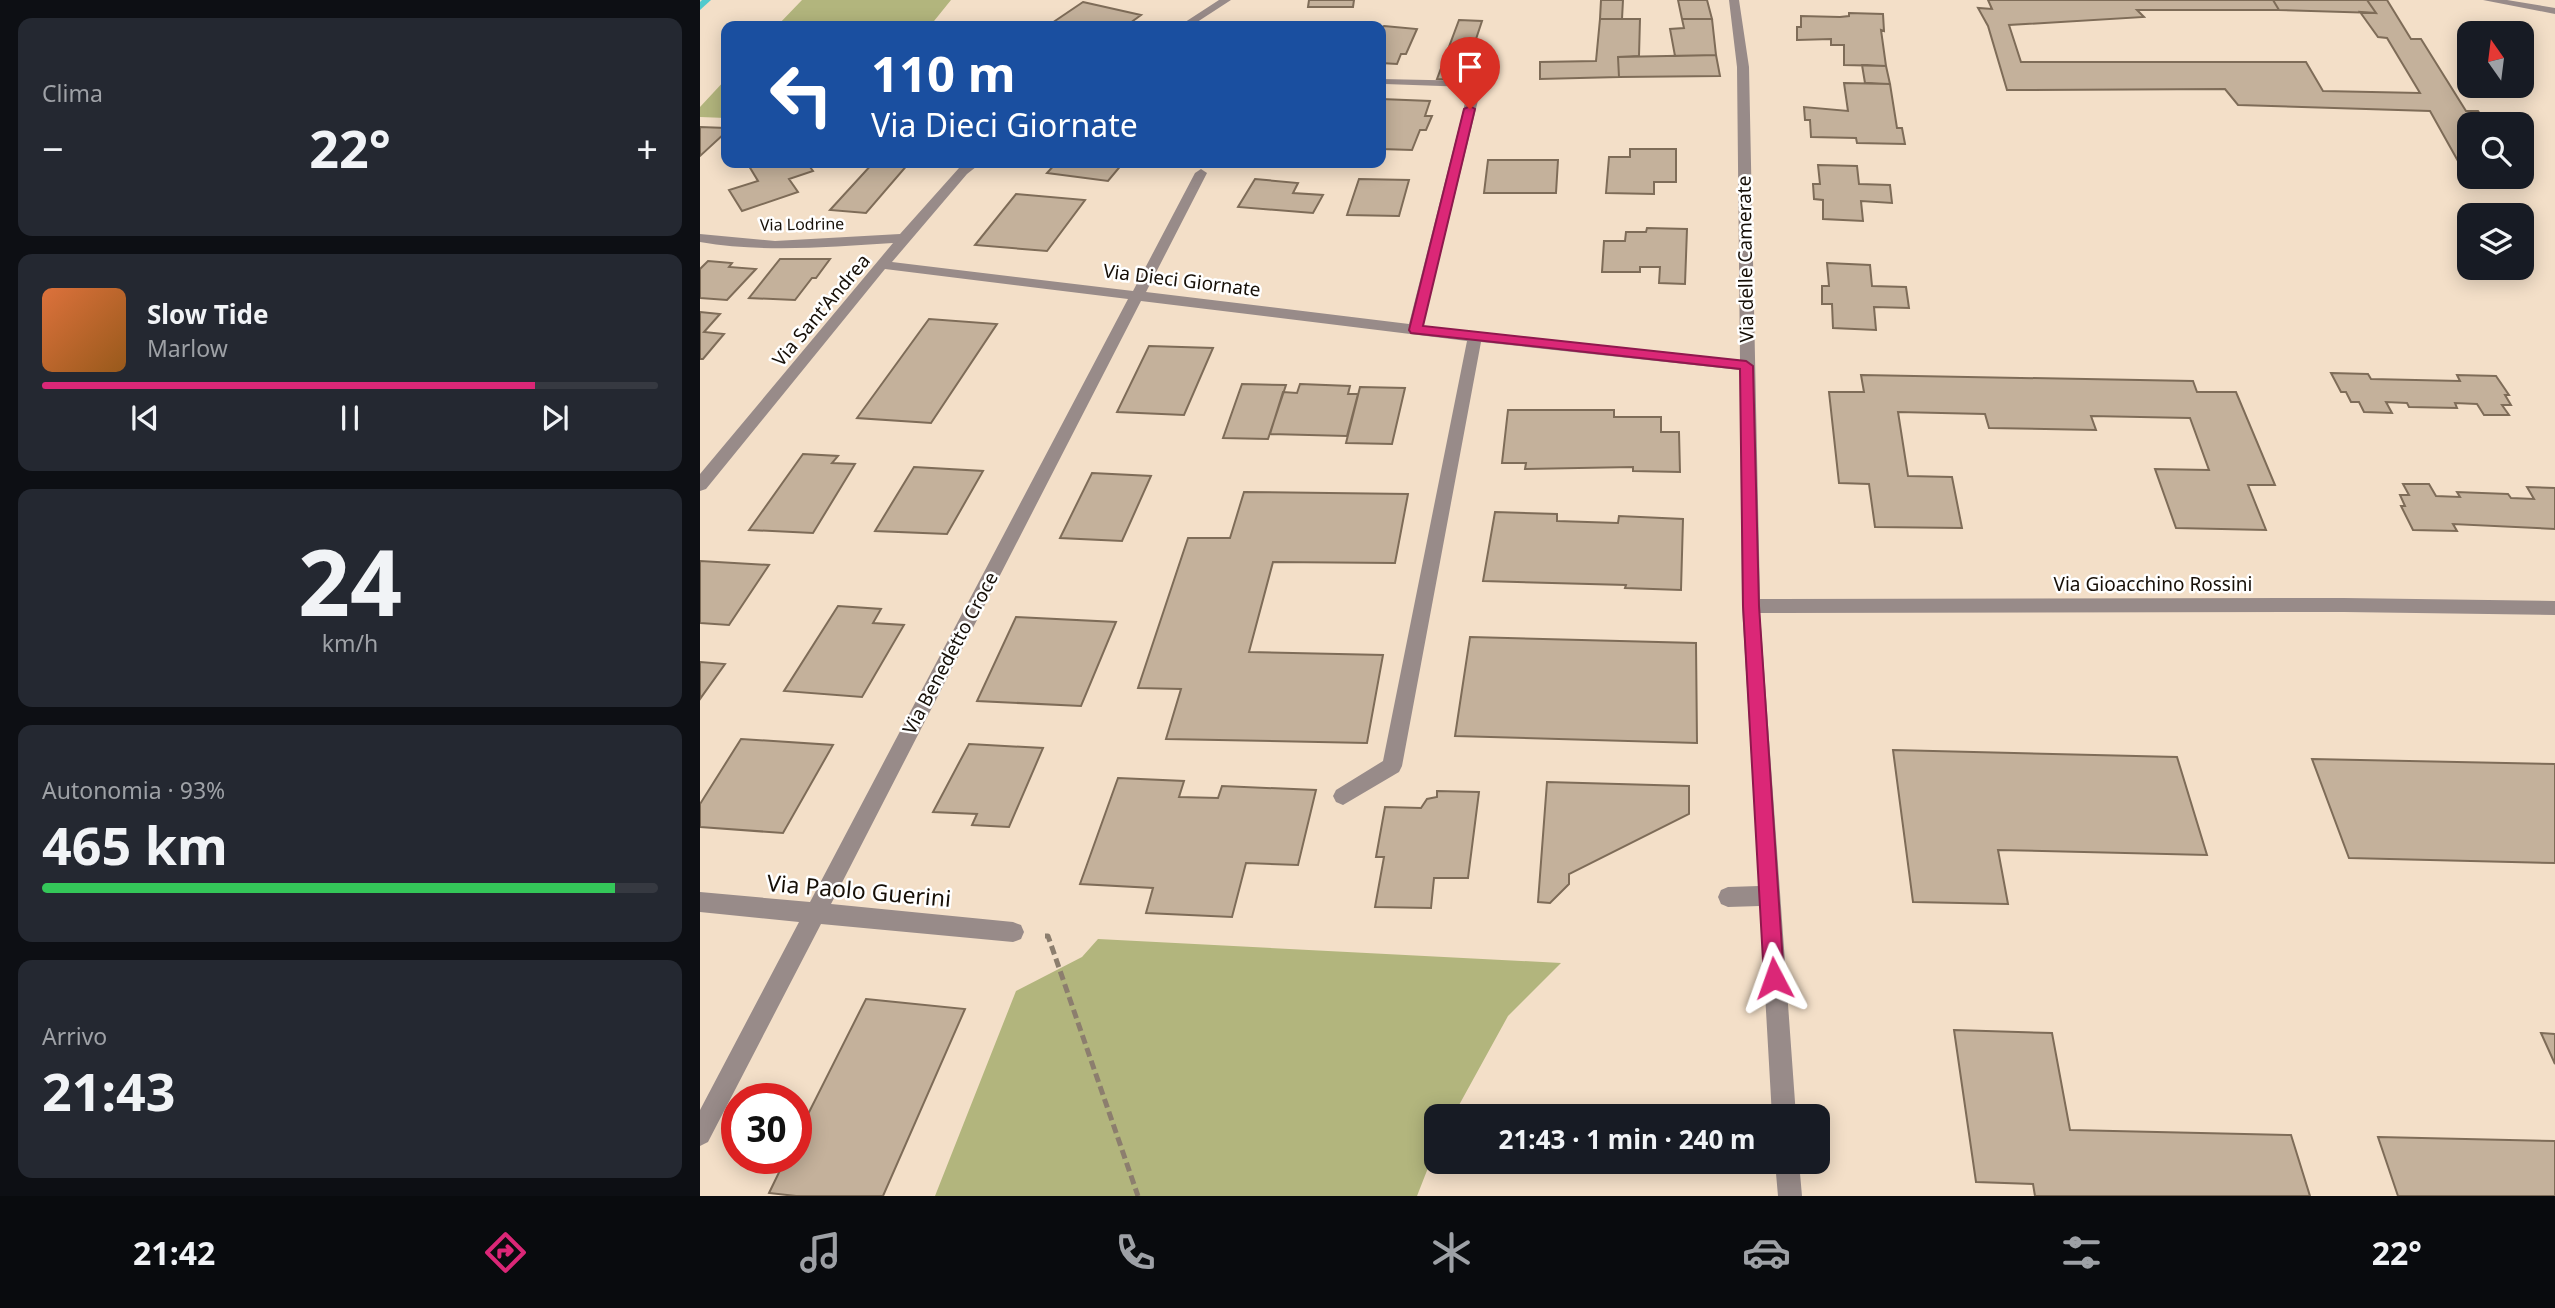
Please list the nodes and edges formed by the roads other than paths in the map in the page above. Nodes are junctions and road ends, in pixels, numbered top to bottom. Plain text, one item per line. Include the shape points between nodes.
1 (1226, 0) edge
2 (1734, 0) edge
3 (2488, 0) edge
4 (2555, 11) edge
5 (1192, 21) edge
6 (1386, 81) edge
7 (968, 168) edge
8 (1201, 173) dead end
9 (700, 238) edge
10 (904, 238) junction
11 (884, 265) junction
12 (1136, 295) junction
13 (1415, 330) junction
14 (1475, 337) junction
15 (1746, 366) junction
16 (700, 485) edge
17 (1751, 606) junction
18 (2555, 608) edge
19 (1343, 796) dead end
20 (1768, 896) junction
21 (1728, 897) dead end
22 (700, 902) edge
23 (815, 913) junction
24 (1013, 932) road end
25 (1783, 1104) edge
26 (700, 1133) edge
27 (1788, 1174) edge
28 (1790, 1196) edge

1 - 5 street
2 - 15 street, Via delle Camerate via 1743,67
3 - 4 street
6 - 13 street via 1476,84
7 - 10 street, Via Sant'Andrea
8 - 12 street, Via Benedetto Croce
9 - 10 street, Via Lodrine via 808,244
10 - 11 street, Via Sant'Andrea
11 - 12 street, Via Dieci Giornate
11 - 16 street, Via Sant'Andrea
12 - 13 street, Via Dieci Giornate
12 - 23 street, Via Benedetto Croce
13 - 14 street, Via Dieci Giornate
14 - 15 street, Via Dieci Giornate
14 - 19 street via 1391,766
15 - 17 street, Via delle Camerate
17 - 18 street, Via Gioacchino Rossini
17 - 20 street, Via delle Camerate
20 - 21 street
20 - 25 street, Via delle Camerate
22 - 23 street, Via Paolo Guerini
23 - 24 street, Via Paolo Guerini
23 - 26 street, Via Benedetto Croce
27 - 28 street

